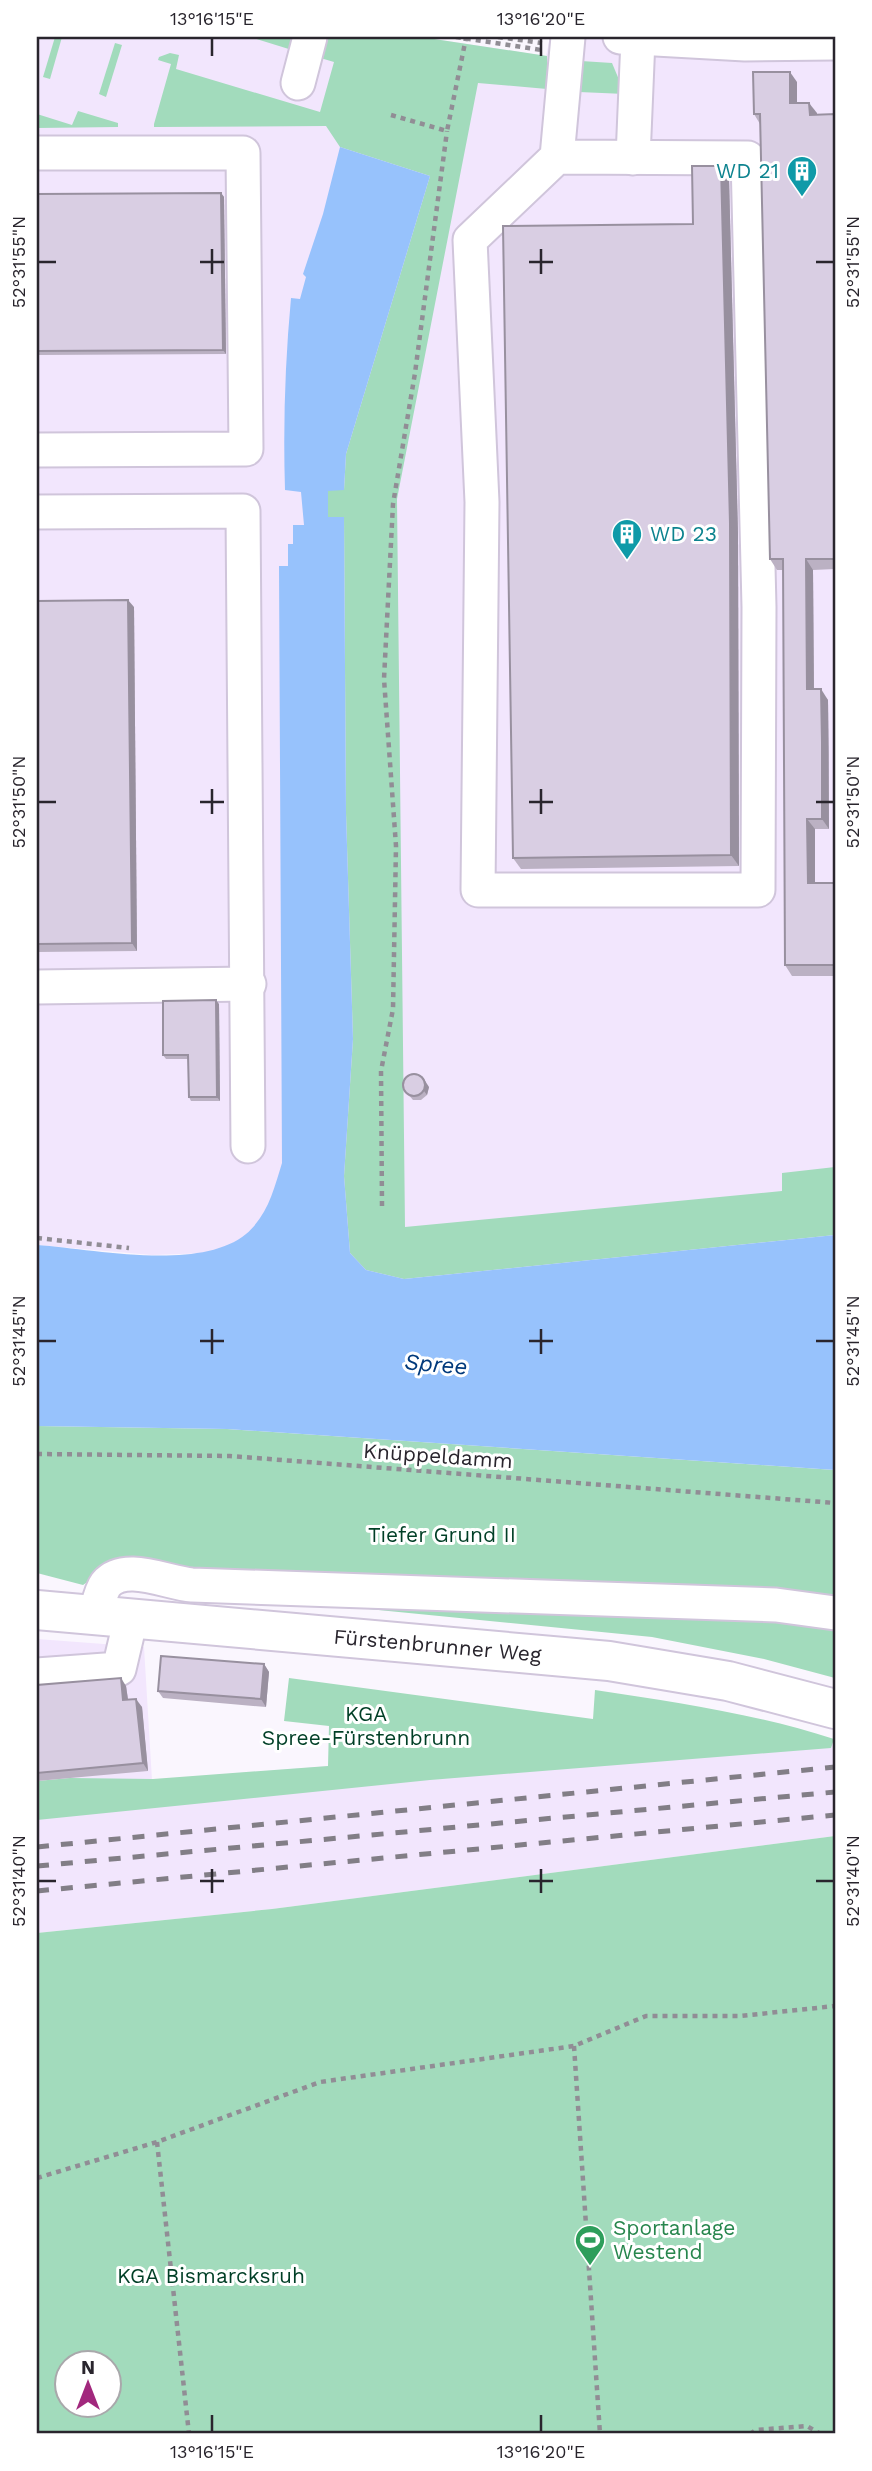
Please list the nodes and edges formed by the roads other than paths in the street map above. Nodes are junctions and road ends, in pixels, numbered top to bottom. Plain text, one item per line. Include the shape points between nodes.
1 (310, 37) edge
2 (568, 37) edge
3 (643, 38) edge
4 (835, 43) edge
5 (298, 83) dead end
6 (37, 153) edge
7 (557, 157) junction
8 (633, 159) junction
9 (37, 450) edge
10 (37, 512) edge
11 (249, 984) junction
12 (37, 986) edge
13 (248, 1146) dead end
14 (37, 1610) edge
15 (835, 1613) edge
16 (113, 1617) junction
17 (37, 1675) edge
18 (835, 1709) edge

1 - 5 street
2 - 7 street
3 - 4 street
3 - 8 street
6 - 9 street via 243,153 246,449
7 - 8 street
7 - 8 street via 470,240 482,502 478,890 758,890 759,607 748,158
10 - 11 street via 243,511
11 - 12 street
11 - 13 street
14 - 16 main road, Fürstenbrunner Weg
15 - 16 street via 776,1605 191,1585 136,1574 104,1586
16 - 17 street via 118,1669
16 - 18 main road, Fürstenbrunner Weg via 609,1661 728,1681

